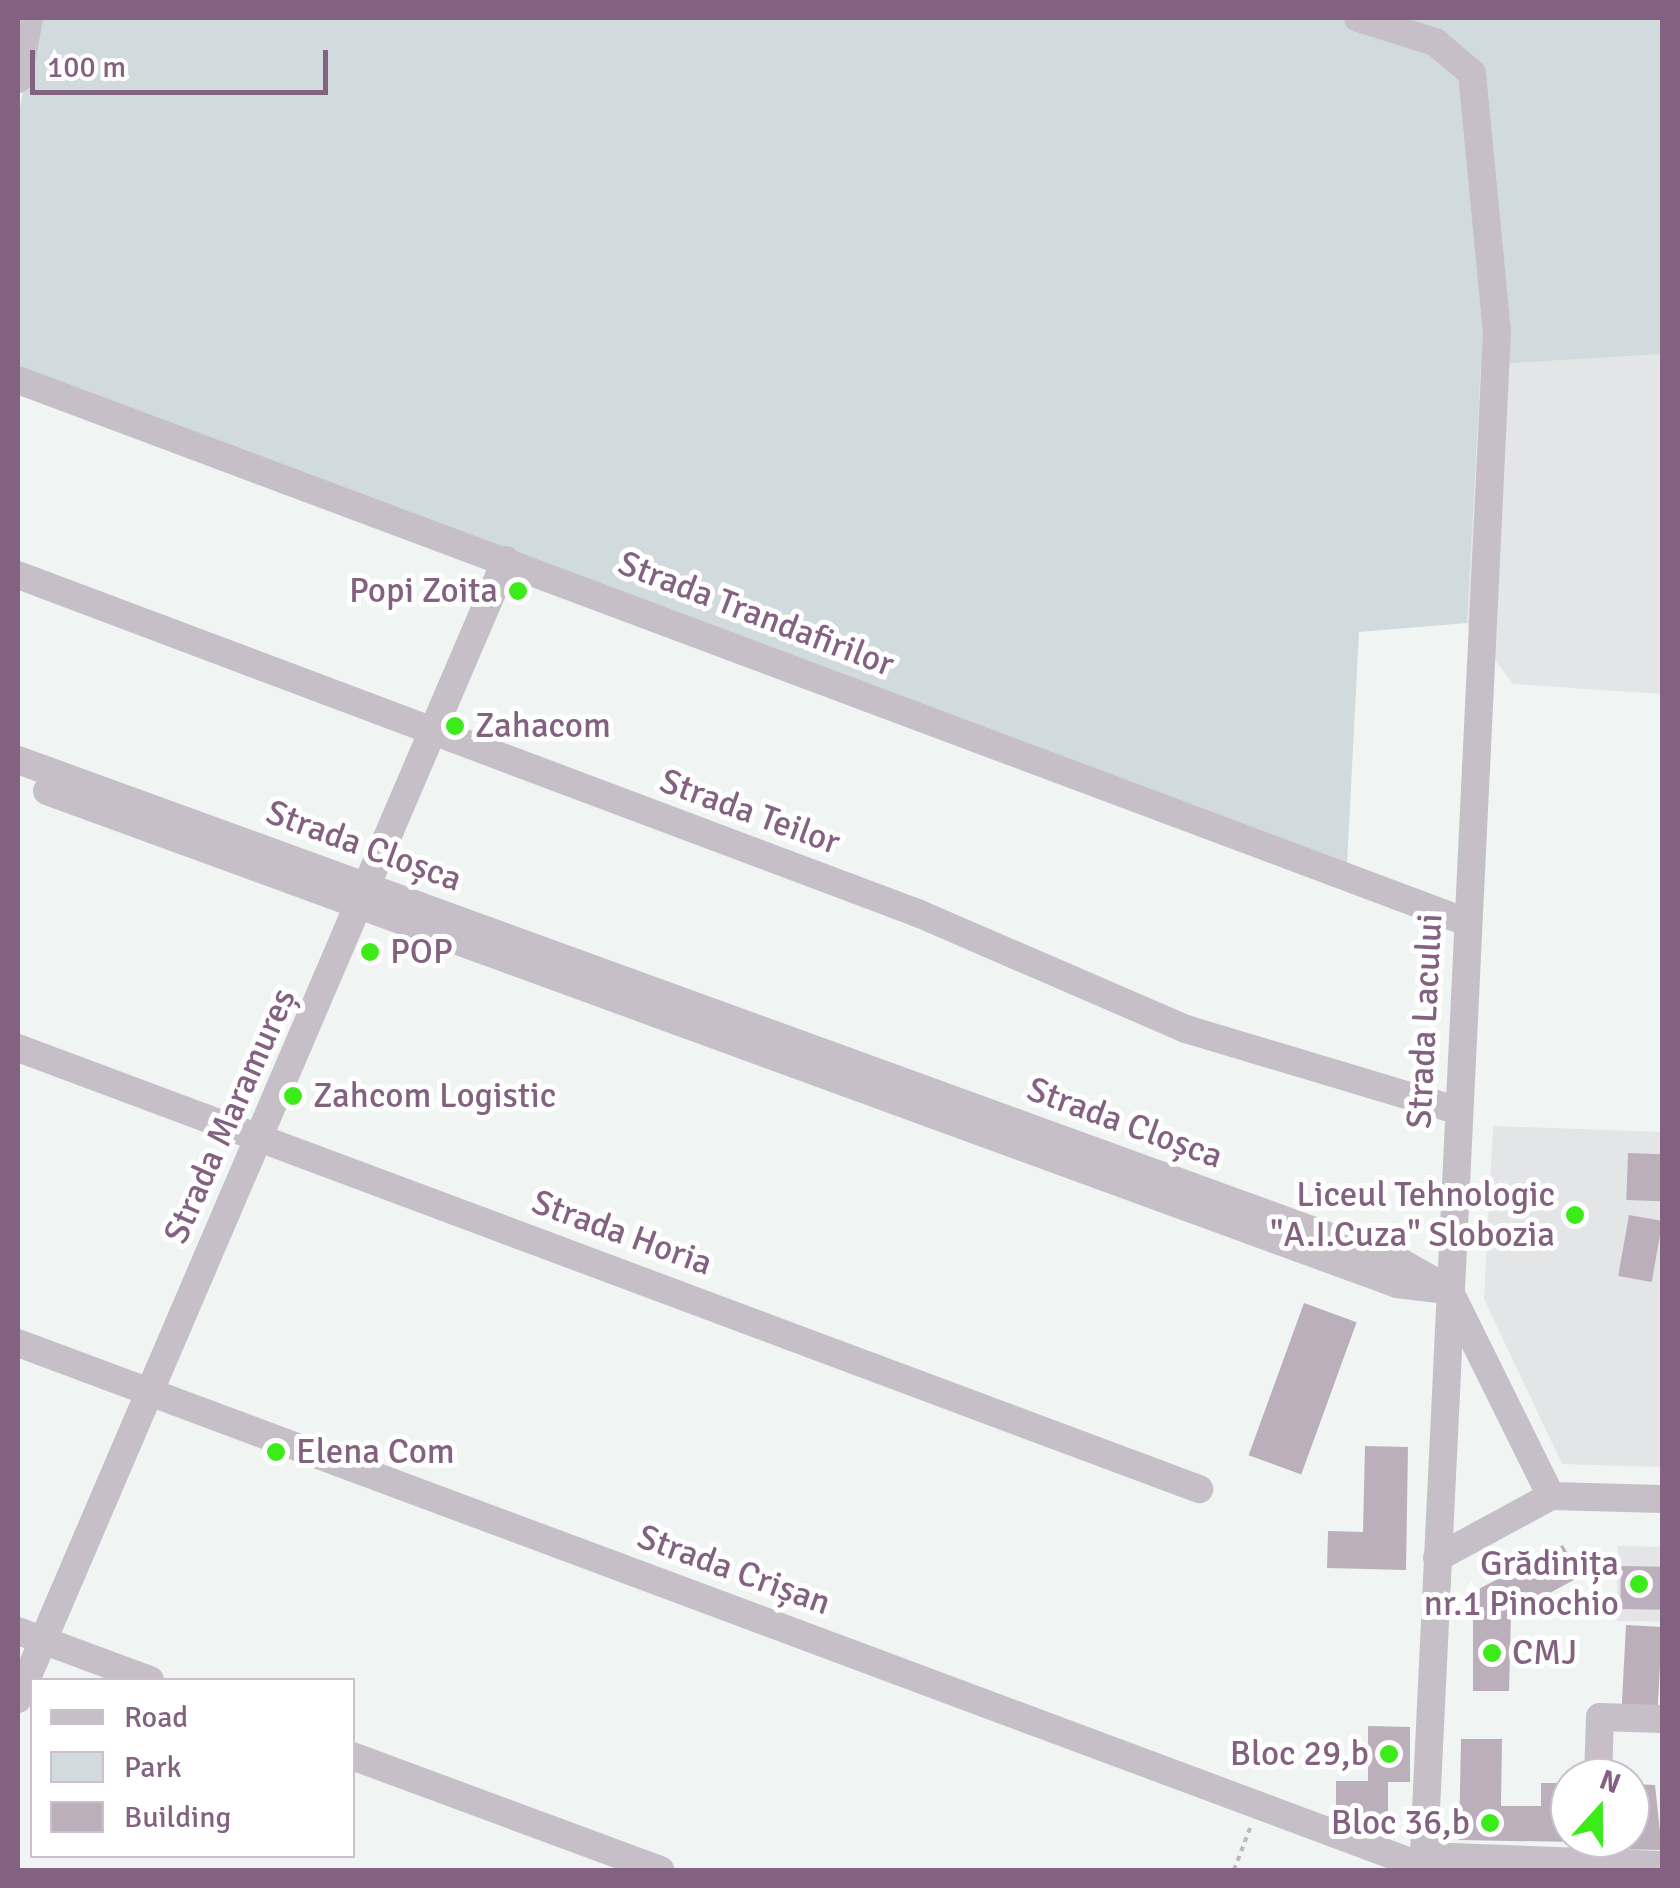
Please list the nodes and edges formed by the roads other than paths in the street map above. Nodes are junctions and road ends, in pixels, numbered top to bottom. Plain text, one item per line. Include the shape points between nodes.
1 (29, 18) edge
2 (1358, 18) edge
3 (18, 79) edge
4 (18, 380) edge
5 (506, 560) junction
6 (18, 575) edge
7 (435, 736) junction
8 (18, 760) edge
9 (18, 780) edge
10 (367, 898) junction
11 (1467, 922) junction
12 (18, 1048) edge
13 (1458, 1111) junction
14 (260, 1138) junction
15 (1450, 1290) junction
16 (18, 1342) edge
17 (151, 1392) junction
18 (1200, 1488) dead end
19 (1550, 1496) junction
20 (1662, 1500) edge
21 (1436, 1558) junction
22 (30, 1636) edge
23 (145, 1678) edge
24 (18, 1700) edge
25 (1662, 1719) edge
26 (355, 1757) edge
27 (1599, 1758) edge
28 (1550, 1854) edge
29 (1631, 1858) edge
30 (1424, 1865) edge
31 (1662, 1865) edge
32 (661, 1870) edge

1 - 3 street
2 - 11 street, Strada Lacului via 1435,42 1472,73 1494,354
4 - 5 street, Strada Trandafirilor
5 - 7 street, Strada Maramureș
5 - 11 street, Strada Trandafirilor
6 - 7 street, Strada Teilor
7 - 10 street, Strada Maramureș
7 - 13 street, Strada Teilor via 920,914 1218,1041
8 - 10 street, Strada Cloșca
9 - 10 street, Strada Cloșca
10 - 14 street, Strada Maramureș
10 - 15 street, Strada Cloșca via 1383,1256
11 - 13 street, Strada Lacului
12 - 14 street, Strada Horia
13 - 15 street, Strada Lacului
14 - 17 street, Strada Maramureș
14 - 18 street, Strada Horia
15 - 19 street
15 - 21 street, Strada Lacului
16 - 17 street, Strada Crișan
17 - 22 street, Strada Maramureș
17 - 30 street, Strada Crișan
19 - 20 street
19 - 21 street
21 - 30 street, Strada Lacului
22 - 23 street
22 - 24 street, Strada Maramureș
25 - 27 street via 1600,1717
26 - 32 street
28 - 30 street, Strada Crișan
29 - 31 street, Strada Crișan

